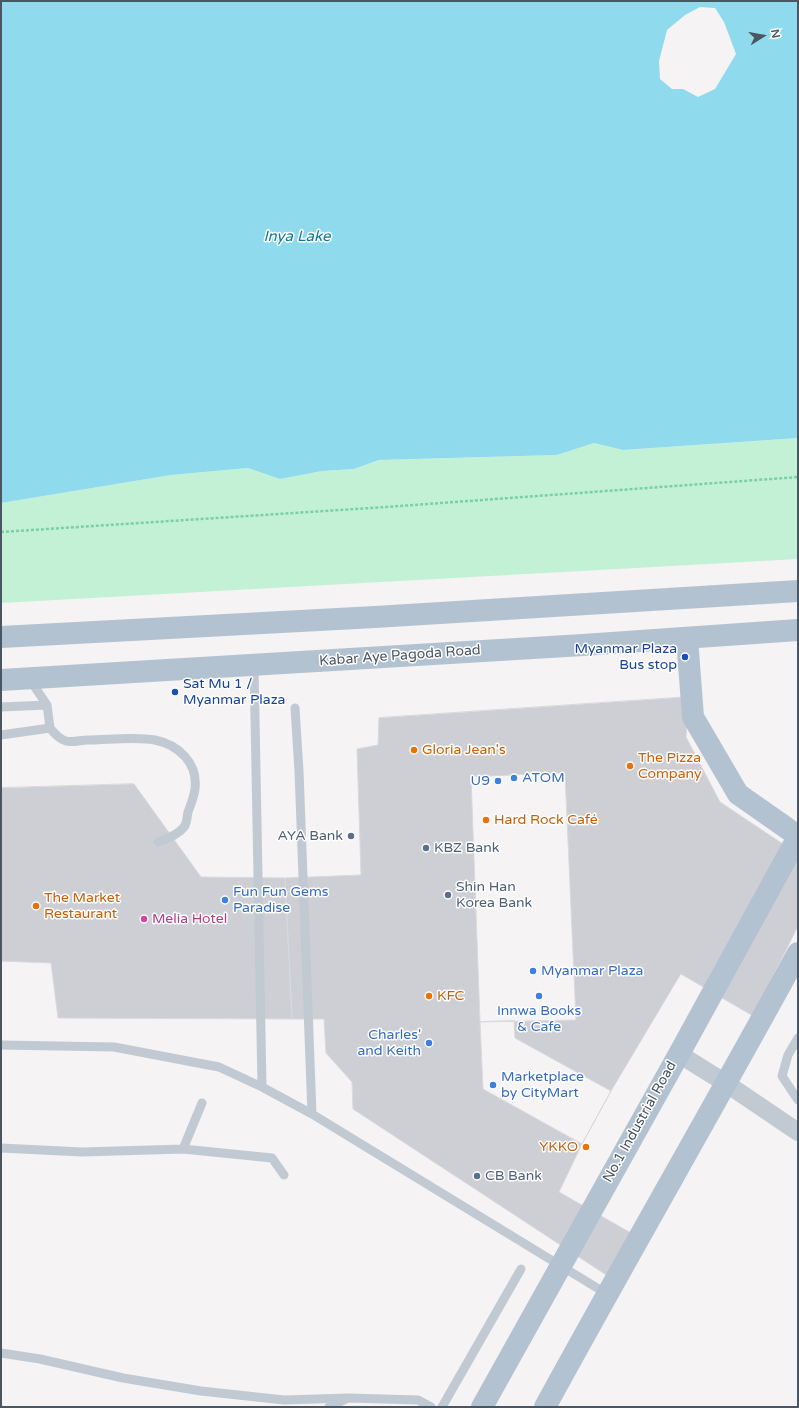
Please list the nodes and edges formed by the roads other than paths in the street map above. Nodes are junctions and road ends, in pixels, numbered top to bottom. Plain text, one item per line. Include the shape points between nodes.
1 (798, 591) edge
2 (794, 632) edge
3 (1, 637) edge
4 (687, 638) junction
5 (254, 666) junction
6 (29, 678) junction
7 (1, 680) edge
8 (47, 705) junction
9 (1, 707) edge
10 (295, 708) dead end
11 (50, 728) junction
12 (1, 735) edge
13 (798, 837) edge
14 (158, 842) dead end
15 (798, 952) edge
16 (798, 1038) edge
17 (1, 1045) edge
18 (679, 1054) junction
19 (727, 1084) junction
20 (262, 1087) junction
21 (798, 1100) edge
22 (202, 1102) dead end
23 (312, 1114) junction
24 (798, 1132) edge
25 (1, 1148) edge
26 (183, 1148) junction
27 (284, 1175) dead end
28 (560, 1266) junction
29 (521, 1269) dead end
30 (607, 1294) junction
31 (1, 1353) edge
32 (349, 1398) junction
33 (329, 1407) edge
34 (431, 1407) edge
35 (442, 1407) edge
36 (482, 1407) edge
37 (545, 1407) edge

1 - 3 main road
2 - 4 main road, Kabar Aye Pagoda Road
4 - 5 main road, Kabar Aye Pagoda Road via 292,666
4 - 13 main road via 693,717 738,794
5 - 6 main road, Kabar Aye Pagoda Road
5 - 20 lane
6 - 7 main road, Kabar Aye Pagoda Road
6 - 8 lane
8 - 9 lane
8 - 11 lane
10 - 23 lane
11 - 12 lane
11 - 14 lane via 59,739 68,742 144,739 155,740 181,752 193,768 195,788 192,805 184,827 173,836
13 - 18 main road, No.1 Industrial Road
15 - 19 main road
16 - 21 lane via 788,1055 782,1076
17 - 20 lane via 114,1047 219,1067
18 - 19 street
18 - 28 main road, No.1 Industrial Road
19 - 24 street
19 - 30 main road
20 - 23 lane
22 - 26 lane
23 - 28 lane
25 - 26 lane via 82,1152
26 - 27 lane via 272,1158
28 - 30 lane
28 - 36 main road, No.1 Industrial Road
29 - 35 lane
30 - 37 main road
31 - 32 lane via 201,1391 284,1400
32 - 33 lane
32 - 34 lane via 418,1400

